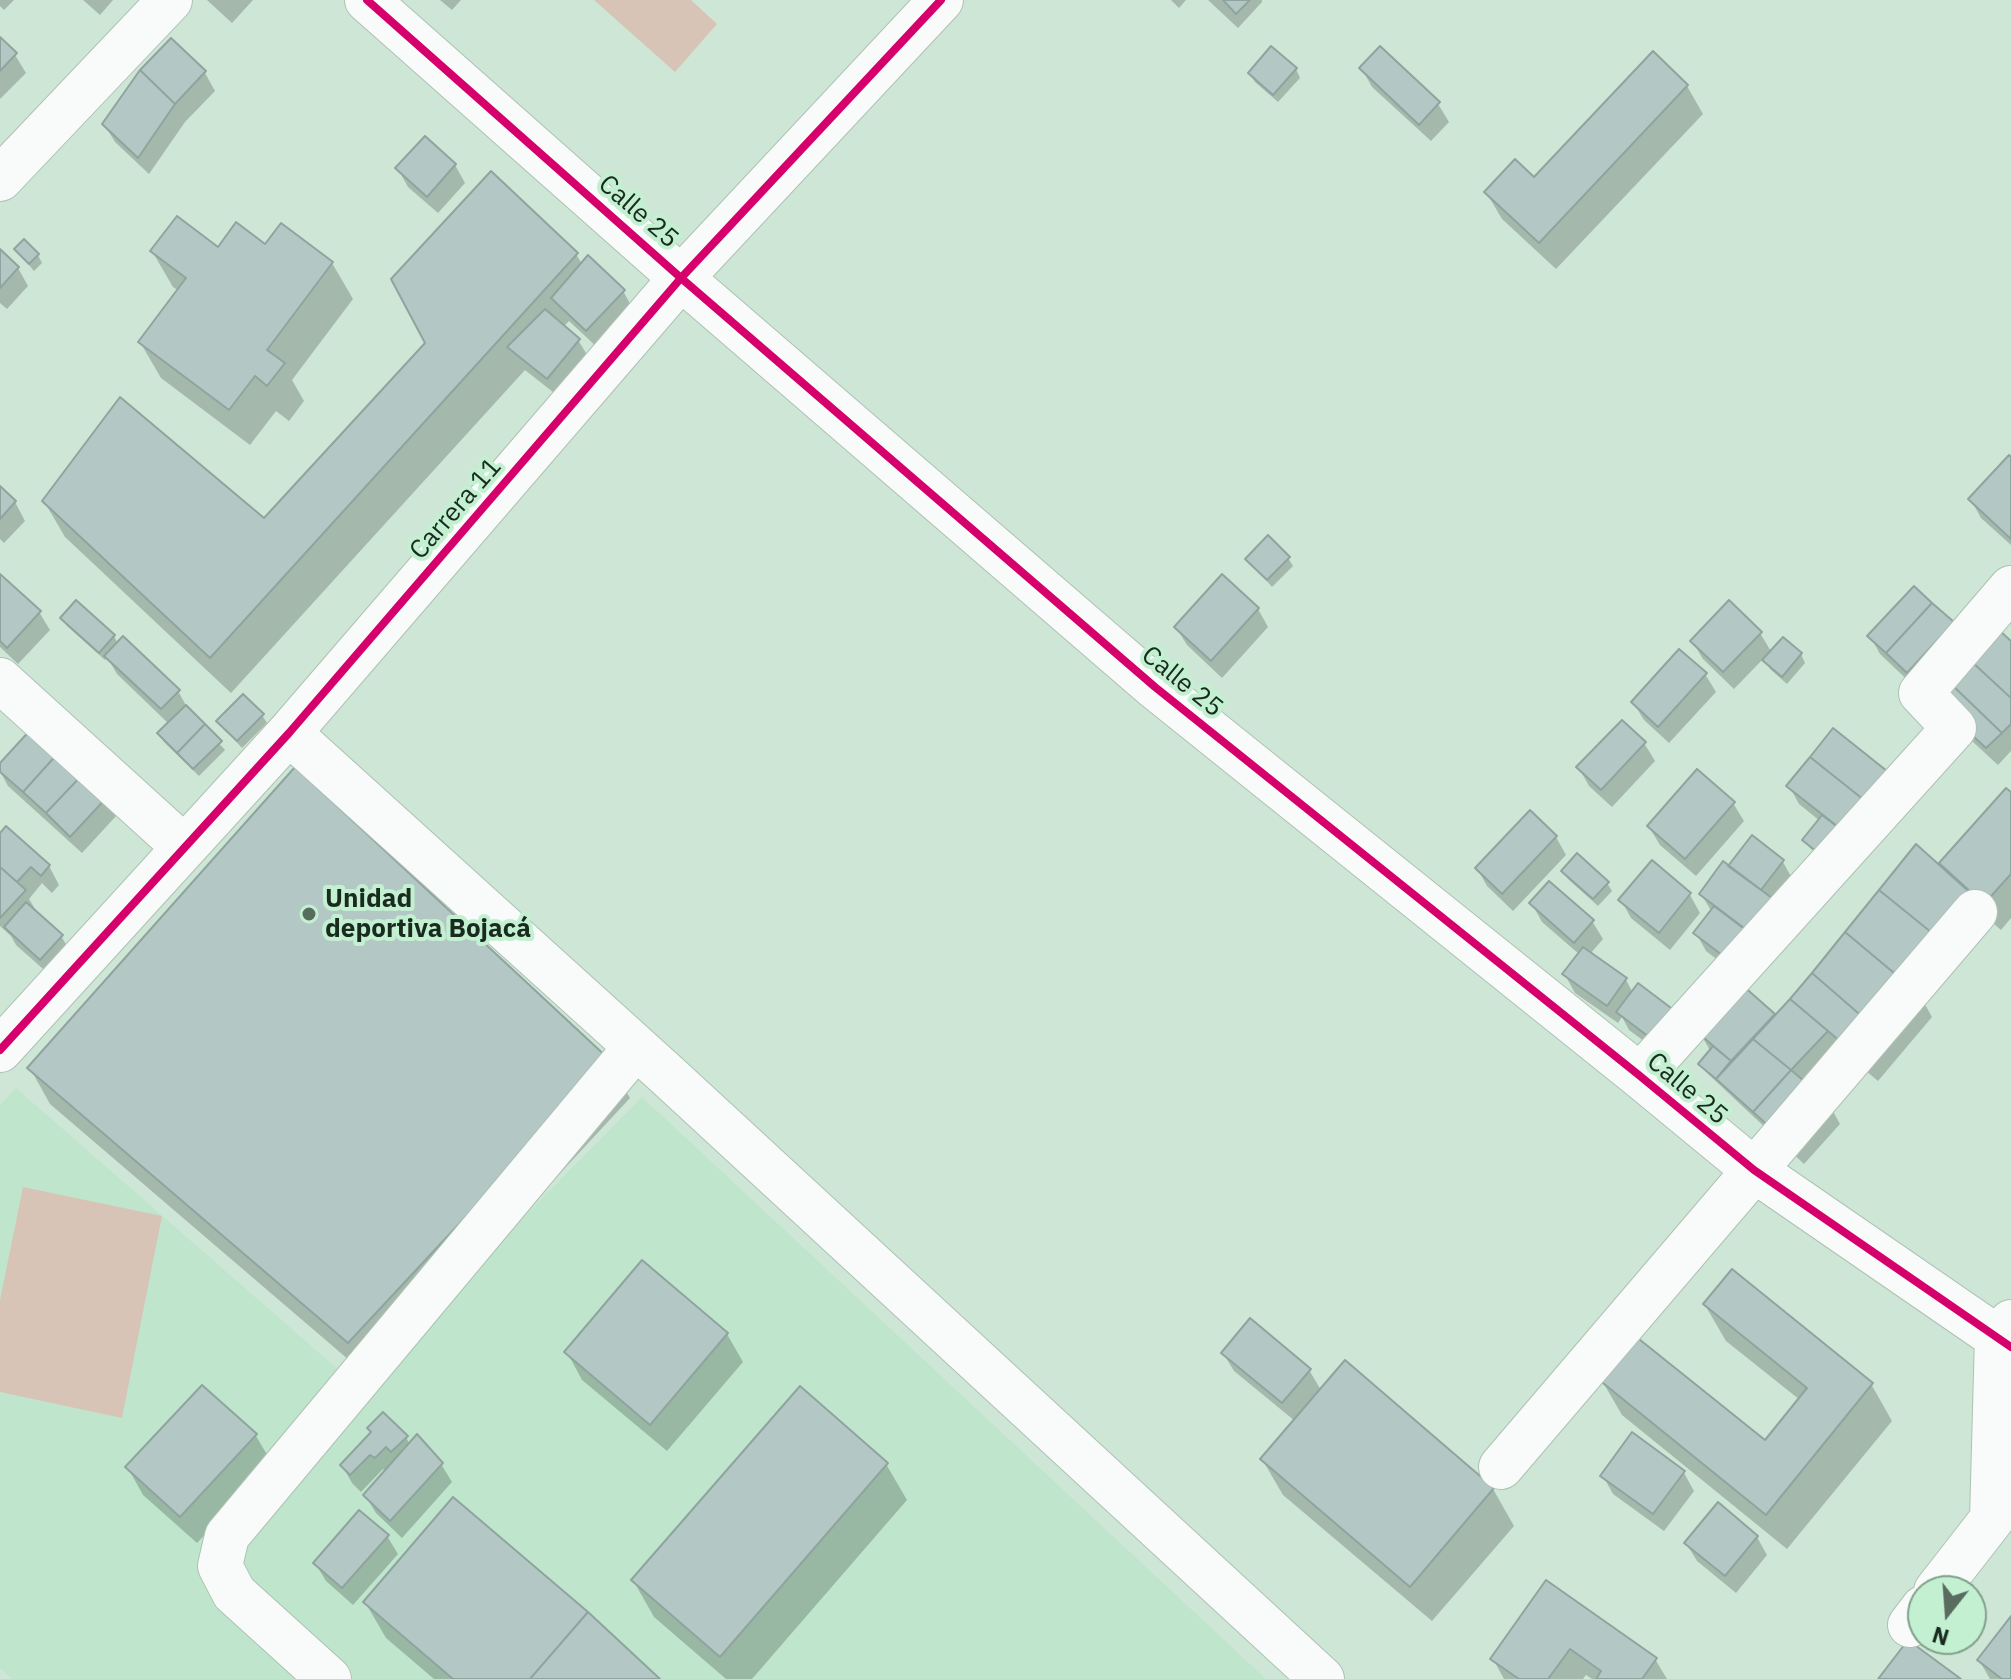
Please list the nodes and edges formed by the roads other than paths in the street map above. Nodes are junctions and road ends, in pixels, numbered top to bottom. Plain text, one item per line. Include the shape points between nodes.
1 (170, 0) edge
2 (367, 0) edge
3 (941, 0) edge
4 (0, 179) edge
5 (681, 278) junction
6 (2011, 588) edge
7 (0, 680) edge
8 (289, 733) junction
9 (184, 847) junction
10 (1975, 912) dead end
11 (636, 1047) junction
12 (2, 1048) edge
13 (1640, 1076) junction
14 (1754, 1170) junction
15 (2006, 1335) edge
16 (1501, 1467) dead end
17 (1948, 1575) edge
18 (329, 1679) edge
19 (1322, 1679) edge

1 - 4 street
2 - 5 street, Calle 25
3 - 5 street, Carrera 11
5 - 8 street, Carrera 11
5 - 13 street, Calle 25 via 1155,687
6 - 13 street via 1921,693 1954,728
7 - 9 street
8 - 9 street, Carrera 11
8 - 11 street
9 - 12 street, Carrera 11
10 - 14 street
11 - 18 street via 227,1536 220,1566 234,1593
11 - 19 street
13 - 14 street, Calle 25
14 - 15 street, Calle 25
14 - 16 street
15 - 17 street via 1992,1519

